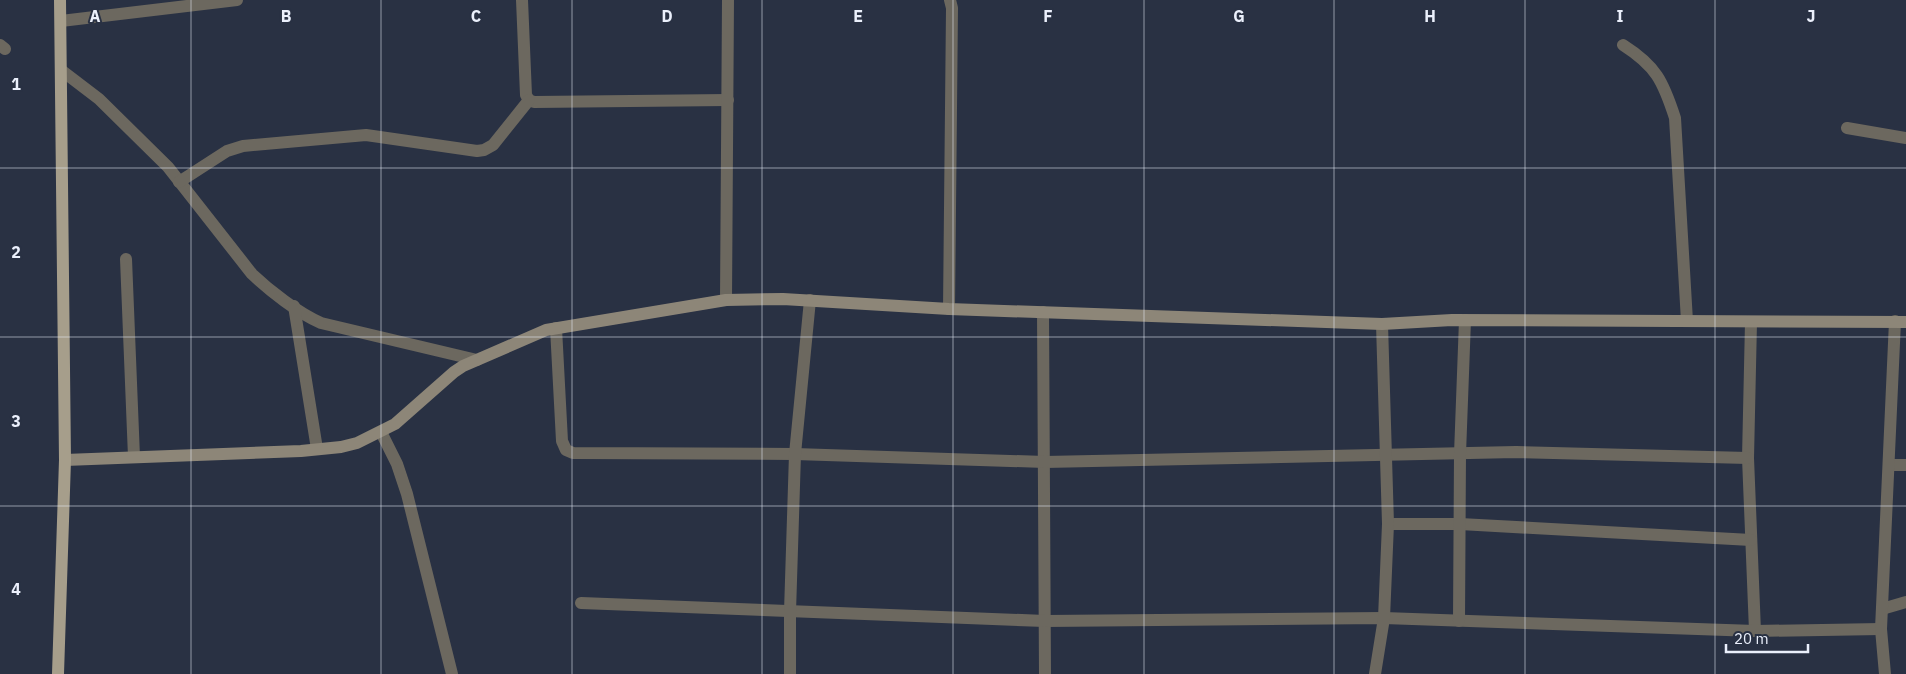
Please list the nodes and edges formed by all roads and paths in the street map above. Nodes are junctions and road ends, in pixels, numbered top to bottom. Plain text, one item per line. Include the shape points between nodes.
1 (60, 0) edge
2 (237, 0) edge
3 (522, 0) edge
4 (728, 0) edge
5 (950, 0) edge
6 (61, 21) junction
7 (1623, 44) dead end
8 (61, 70) junction
9 (529, 100) junction
10 (728, 100) junction
11 (1848, 128) dead end
12 (1906, 138) edge
13 (179, 182) junction
14 (126, 259) dead end
15 (726, 300) junction
16 (810, 300) junction
17 (294, 306) junction
18 (949, 309) junction
19 (1043, 312) junction
20 (1465, 320) junction
21 (1687, 321) junction
22 (1901, 321) edge
23 (1751, 322) junction
24 (1382, 324) junction
25 (556, 328) junction
26 (477, 360) junction
27 (381, 432) junction
28 (317, 449) junction
29 (796, 454) junction
30 (1460, 454) junction
31 (1386, 455) junction
32 (134, 457) junction
33 (1748, 458) junction
34 (65, 460) junction
35 (1045, 462) junction
36 (1889, 465) junction
37 (1906, 466) edge
38 (1388, 524) junction
39 (1460, 524) junction
40 (1751, 540) junction
41 (580, 602) dead end
42 (1906, 602) edge
43 (1882, 610) junction
44 (790, 612) junction
45 (1384, 618) junction
46 (1046, 621) junction
47 (1459, 621) junction
48 (1881, 628) junction
49 (1755, 632) junction
50 (59, 673) edge
51 (452, 674) edge
52 (790, 674) edge
53 (1045, 674) edge
54 (1375, 674) edge
55 (1885, 674) edge

1 - 6 main road
2 - 6 street
3 - 9 street via 526,95
4 - 10 street
5 - 18 street
6 - 8 main road
7 - 21 street via 1651,66 1666,88 1675,118
8 - 13 street via 99,98
8 - 34 main road
9 - 10 street
9 - 13 street via 493,145 484,150 466,151 366,135 252,145 234,147
10 - 15 street
11 - 12 street
13 - 17 street via 244,265 262,283
14 - 32 street
15 - 16 street
15 - 25 street
16 - 18 street
16 - 29 street
17 - 26 street via 321,323
17 - 28 street
18 - 19 street
19 - 24 street
19 - 35 street
20 - 21 street
20 - 24 street
20 - 30 street
21 - 23 street
22 - 23 street
22 - 36 street
23 - 33 street
24 - 31 street
25 - 26 street
25 - 29 street via 562,441 566,450 573,453
26 - 27 street via 454,372 395,424
27 - 28 street via 357,444
27 - 51 street via 408,494
28 - 32 street
29 - 35 street
29 - 44 street
30 - 31 street
30 - 33 street via 1516,452
30 - 39 street
31 - 35 street
31 - 38 street
32 - 34 street
33 - 40 street
34 - 50 main road
35 - 46 street
36 - 37 street
36 - 43 street
38 - 39 street
38 - 45 street
39 - 40 street
39 - 47 street
40 - 49 street
41 - 44 street
42 - 43 street
43 - 48 street
44 - 46 street
44 - 52 street
45 - 46 street
45 - 47 street
45 - 54 street
46 - 53 street
47 - 49 street
48 - 49 street
48 - 55 street

